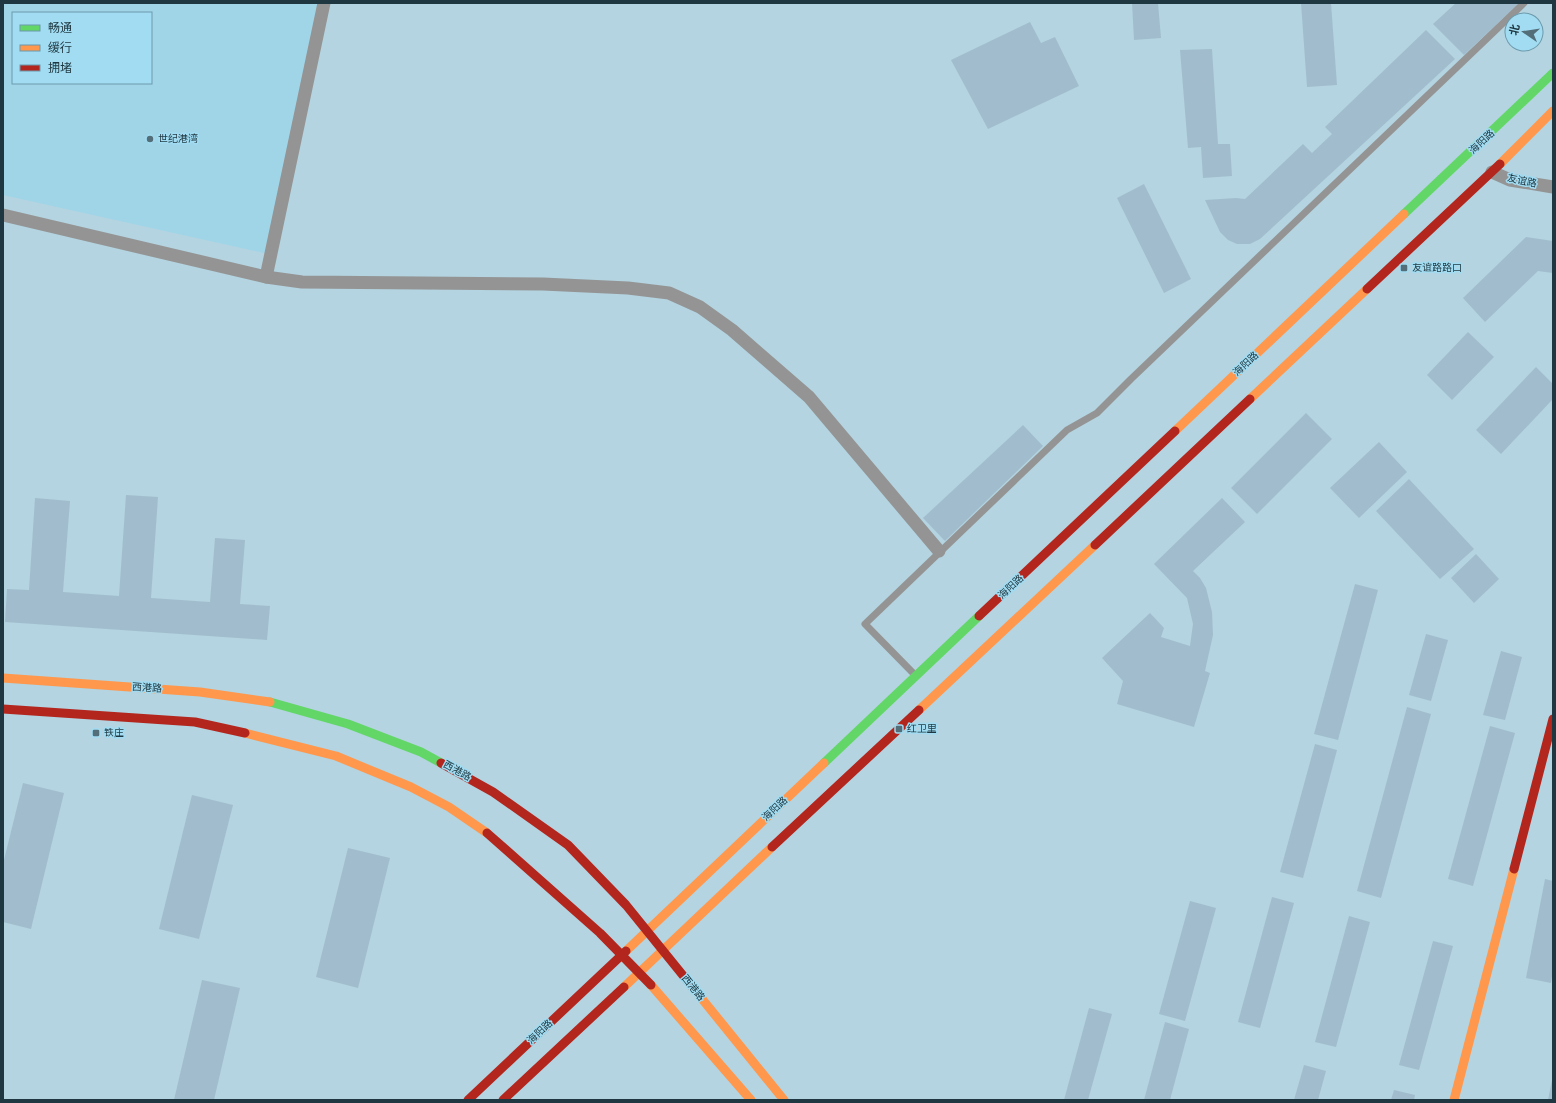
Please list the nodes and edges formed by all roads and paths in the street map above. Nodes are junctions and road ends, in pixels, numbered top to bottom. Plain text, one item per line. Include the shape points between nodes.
1 (324, 3) edge
2 (1524, 3) edge
3 (1553, 73) edge
4 (1553, 111) edge
5 (1492, 172) junction
6 (1553, 186) edge
7 (3, 215) edge
8 (266, 277) junction
9 (939, 551) junction
10 (916, 676) junction
11 (3, 678) edge
12 (3, 709) edge
13 (1553, 719) edge
14 (647, 931) junction
15 (663, 950) junction
16 (622, 955) junction
17 (639, 973) junction
18 (468, 1100) edge
19 (503, 1100) edge
20 (751, 1100) edge
21 (784, 1100) edge
22 (1454, 1100) edge

1 - 8 street
2 - 9 lane via 1097,413 1067,430
3 - 10 main road, 海阳路
4 - 5 main road
5 - 6 street, 友谊路 via 1510,180
5 - 15 main road
7 - 8 street
8 - 9 street via 302,282 544,284 628,288 669,293 700,307 732,330 809,397
9 - 10 lane via 865,624
10 - 14 main road, 海阳路
11 - 14 main road, 西港路 via 200,692 278,704 348,724 421,752 493,792 568,845 626,905
12 - 16 main road via 195,722 270,738 336,756 411,787 449,807 485,831
13 - 22 main road
14 - 15 main road, 西港路
14 - 16 main road, 海阳路
15 - 17 main road
15 - 21 main road, 西港路
16 - 17 main road
16 - 18 main road, 海阳路
17 - 19 main road
17 - 20 main road

